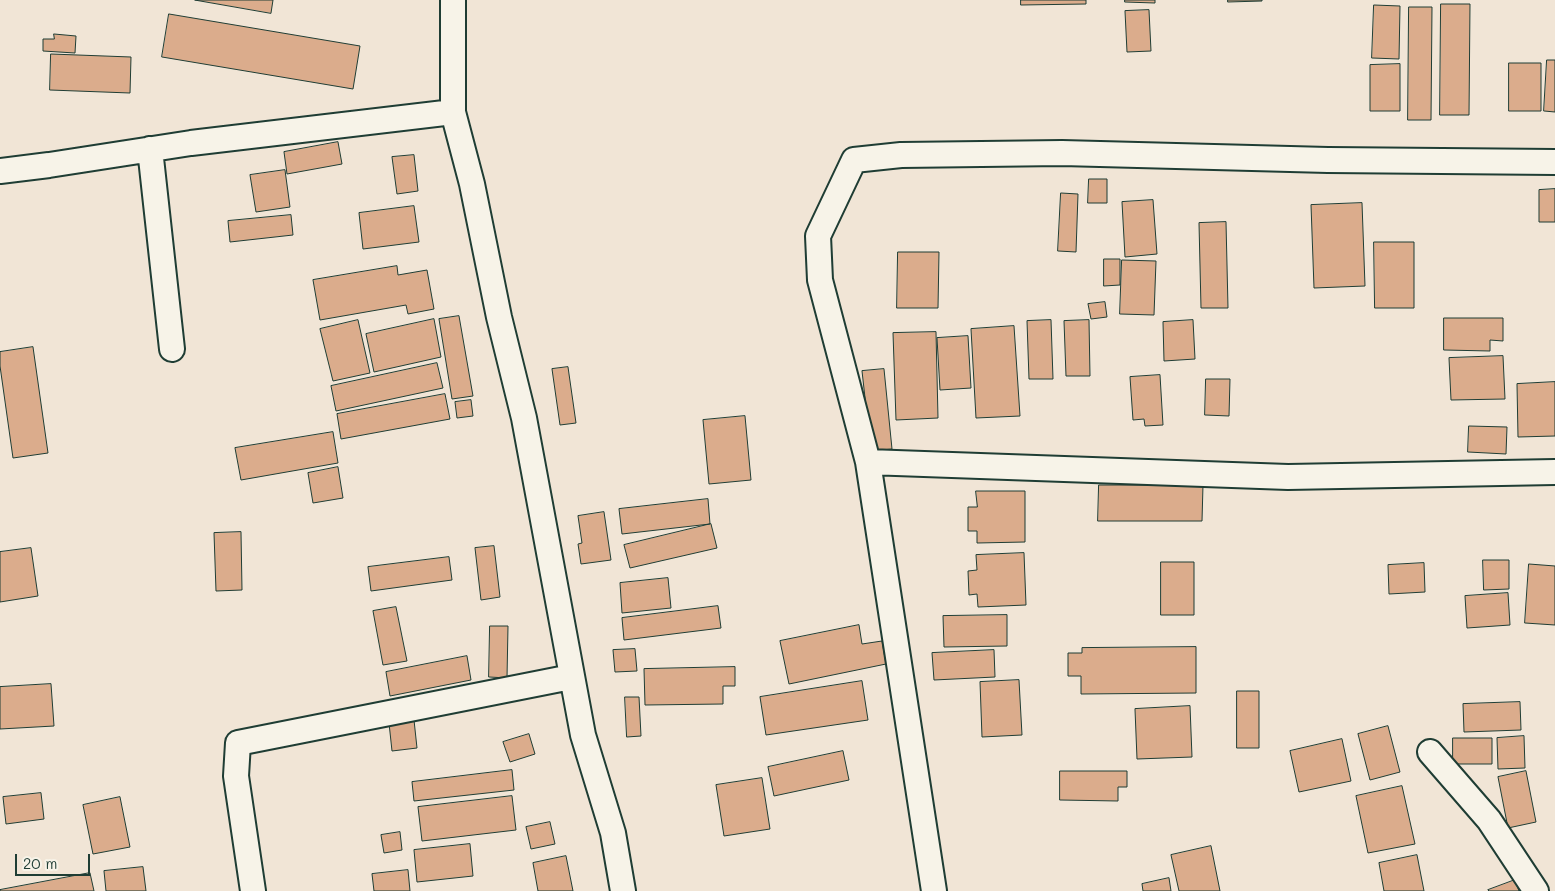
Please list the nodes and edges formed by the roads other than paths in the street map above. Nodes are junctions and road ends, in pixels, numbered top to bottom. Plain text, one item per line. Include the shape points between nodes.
1 (453, 0) edge
2 (454, 112) junction
3 (150, 149) junction
4 (1555, 162) edge
5 (0, 171) edge
6 (172, 349) dead end
7 (868, 462) junction
8 (1555, 472) edge
9 (571, 678) junction
10 (1430, 752) dead end
11 (253, 891) edge
12 (623, 891) edge
13 (934, 891) edge
14 (1536, 891) edge

1 - 2 street
2 - 3 street
2 - 9 street via 524,418
3 - 5 street
3 - 6 street
4 - 7 street via 1062,153 901,155 854,160 818,236 820,280
7 - 8 street via 1288,477
7 - 13 street
9 - 11 street via 238,743 236,776
9 - 12 street via 583,735 612,833
10 - 14 street via 1489,820

